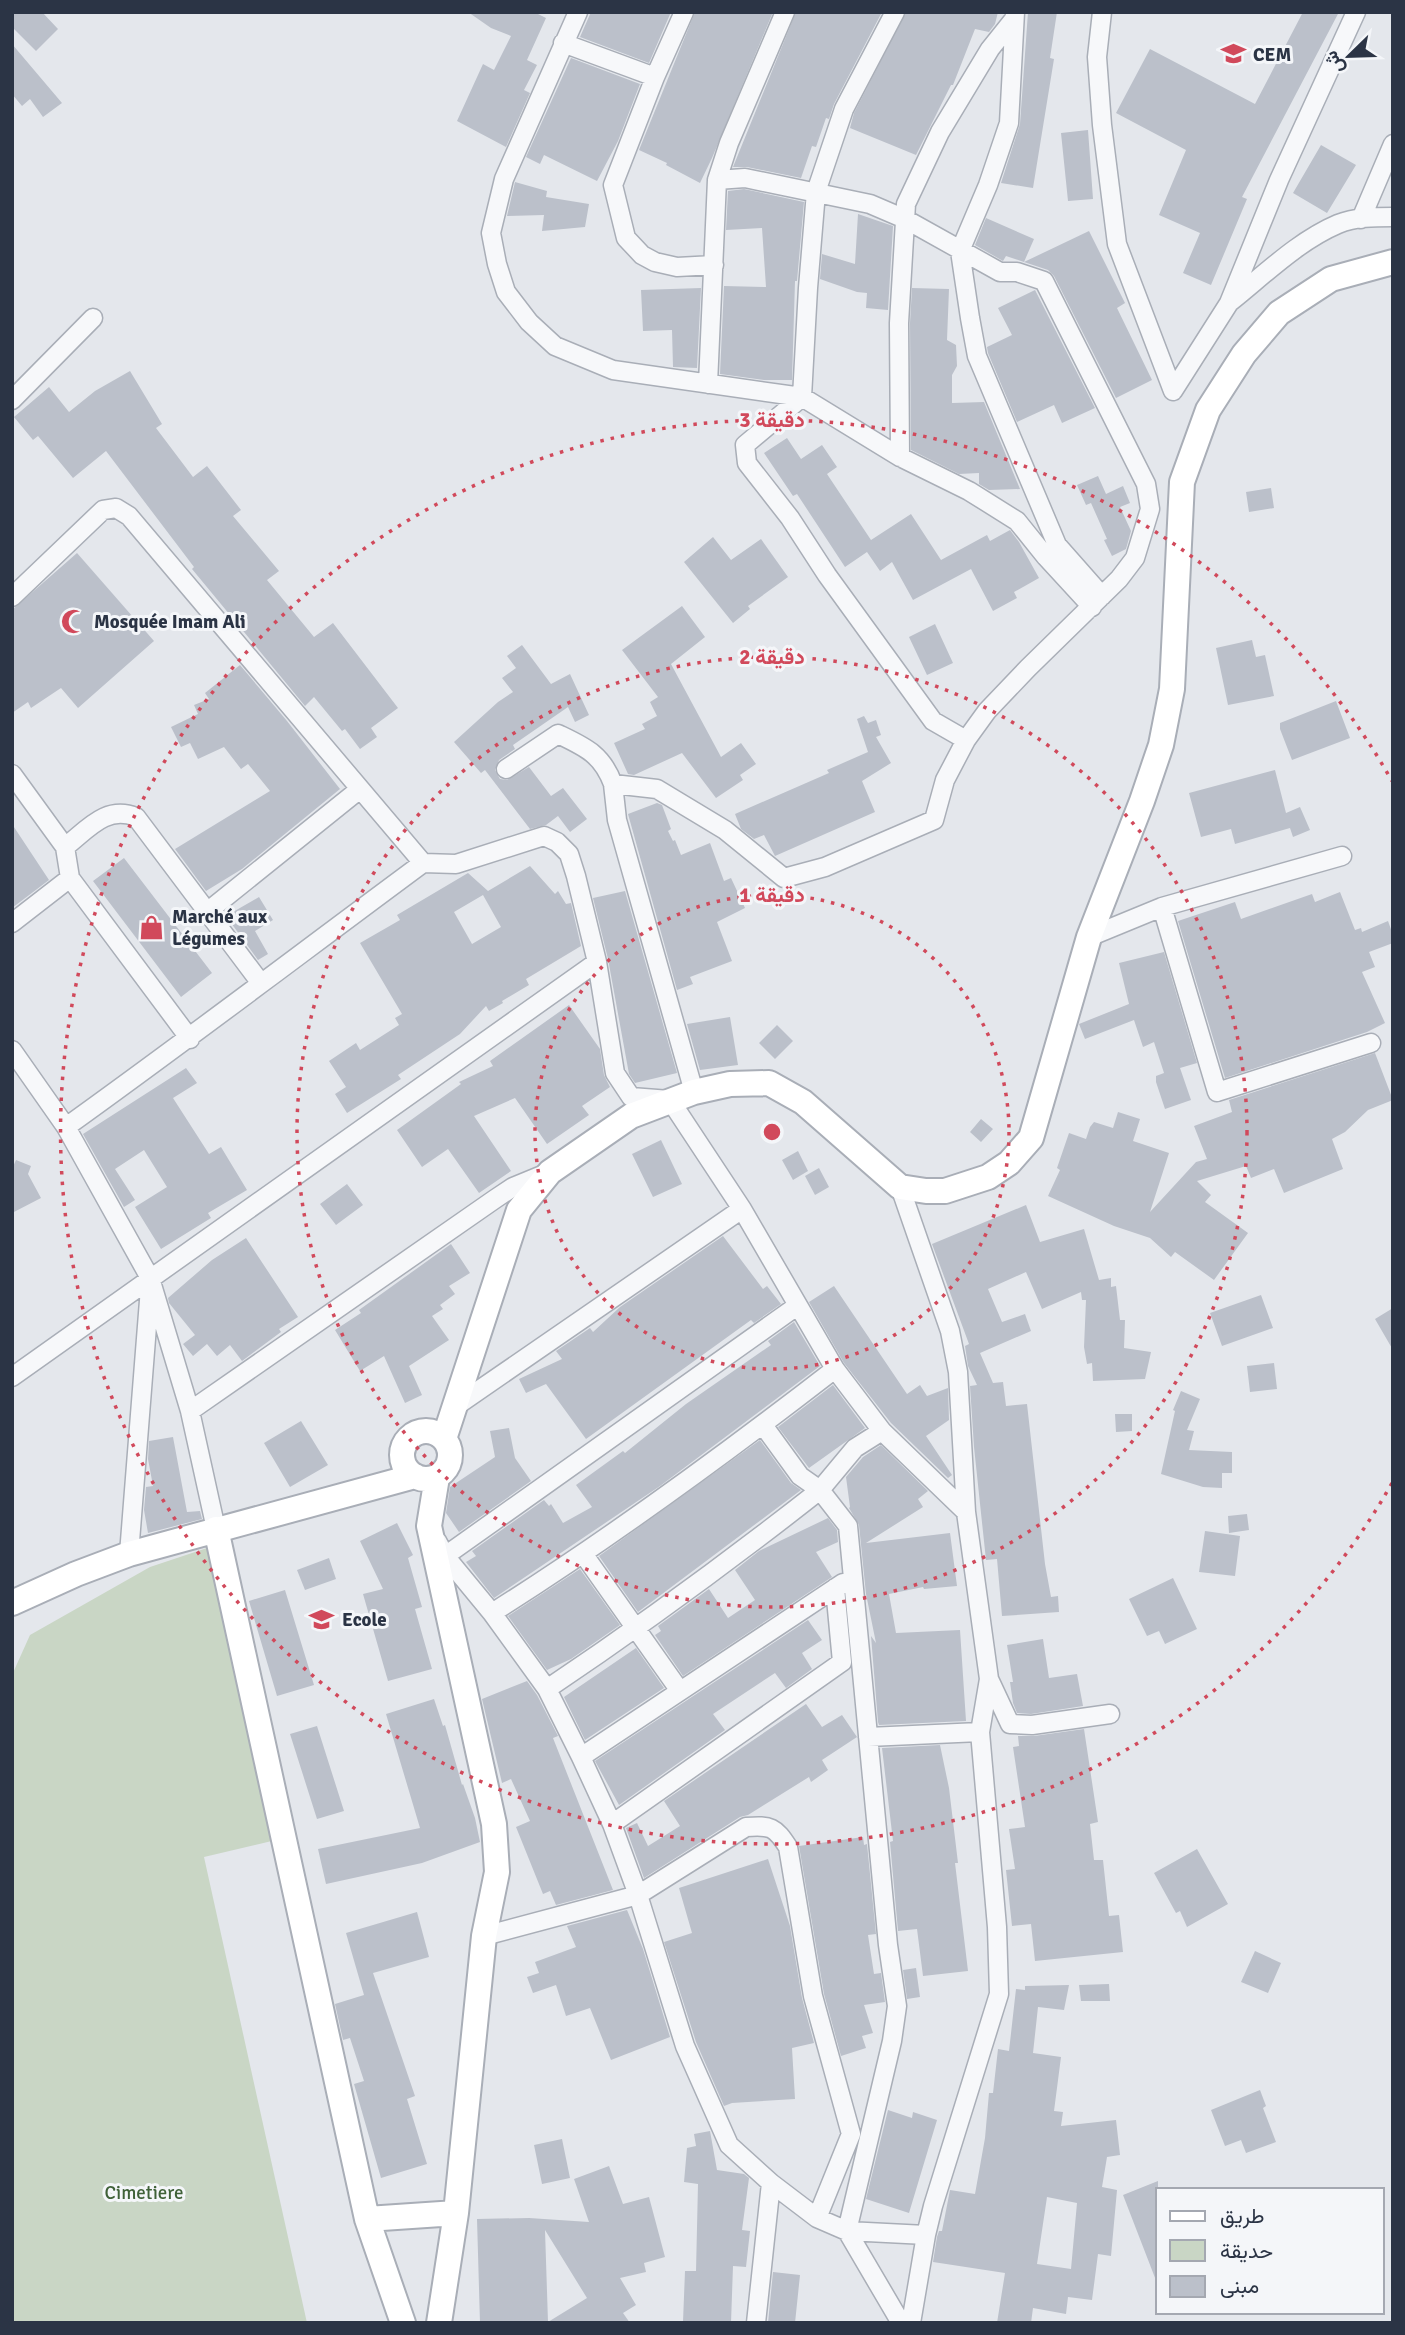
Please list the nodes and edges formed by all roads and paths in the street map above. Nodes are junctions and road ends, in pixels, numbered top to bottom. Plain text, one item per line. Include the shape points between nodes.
1 (578, 12) edge
2 (684, 12) edge
3 (785, 12) edge
4 (895, 12) edge
5 (1102, 12) edge
6 (1356, 12) edge
7 (1014, 16) edge
8 (563, 43) junction
9 (655, 77) junction
10 (1393, 144) edge
11 (717, 180) junction
12 (816, 192) junction
13 (1393, 217) edge
14 (905, 219) junction
15 (1361, 219) junction
16 (960, 251) junction
17 (1393, 262) edge
18 (714, 265) junction
19 (1229, 303) junction
20 (93, 318) dead end
21 (708, 384) junction
22 (802, 397) junction
23 (12, 400) edge
24 (900, 457) junction
25 (12, 597) edge
26 (1097, 601) junction
27 (966, 740) junction
28 (506, 769) dead end
29 (13, 778) edge
30 (614, 784) junction
31 (360, 789) junction
32 (65, 847) junction
33 (1342, 856) dead end
34 (423, 863) junction
35 (70, 878) junction
36 (1162, 907) junction
37 (207, 912) junction
38 (12, 923) edge
39 (1089, 937) junction
40 (597, 962) junction
41 (260, 982) junction
42 (190, 1039) junction
43 (1371, 1042) dead end
44 (12, 1050) edge
45 (694, 1092) junction
46 (670, 1100) junction
47 (66, 1127) junction
48 (553, 1170) junction
49 (900, 1187) junction
50 (743, 1209) junction
51 (150, 1278) junction
52 (797, 1306) junction
53 (835, 1369) junction
54 (12, 1377) edge
55 (456, 1406) junction
56 (190, 1411) junction
57 (763, 1425) junction
58 (882, 1431) junction
59 (444, 1439) junction
60 (418, 1469) junction
61 (820, 1490) junction
62 (966, 1512) junction
63 (429, 1526) junction
64 (216, 1529) junction
65 (129, 1554) junction
66 (584, 1555) junction
67 (445, 1556) junction
68 (854, 1576) junction
69 (835, 1588) junction
70 (13, 1601) edge
71 (492, 1614) junction
72 (637, 1629) junction
73 (989, 1679) junction
74 (547, 1689) junction
75 (680, 1690) junction
76 (1110, 1714) dead end
77 (980, 1732) junction
78 (869, 1737) junction
79 (581, 1757) junction
80 (612, 1824) junction
81 (638, 1895) junction
82 (484, 1936) junction
83 (771, 2183) junction
84 (456, 2213) junction
85 (817, 2218) junction
86 (367, 2219) junction
87 (847, 2231) junction
88 (926, 2235) junction
89 (402, 2323) edge
90 (439, 2323) edge
91 (756, 2323) edge
92 (901, 2323) edge
93 (911, 2323) edge

1 - 8 street
2 - 9 street
3 - 11 street
4 - 12 street via 844,109
5 - 19 street via 1097,57 1117,244 1173,391
6 - 19 street
7 - 14 street via 940,132 906,204
7 - 16 street via 1009,123
8 - 9 street
8 - 21 street via 504,179 492,233 506,292 555,346 613,370
9 - 18 street via 613,185 626,237 655,262 677,267
10 - 15 street
11 - 12 street via 745,178
11 - 18 street
12 - 14 street via 870,204
12 - 22 street
13 - 15 street
14 - 16 street
14 - 24 street via 899,323
15 - 19 street via 1339,224 1306,243
16 - 26 street via 977,356 1057,545
16 - 26 street via 1000,272 1044,281 1146,484 1150,509 1135,558
17 - 39 main road via 1331,279 1279,313 1244,354 1208,410 1182,482 1172,690 1161,745
18 - 21 street
20 - 23 street
21 - 22 street
22 - 24 street
22 - 27 street via 745,445 747,463 933,721
24 - 26 street via 1017,521 1046,557
25 - 31 street via 103,510 116,508 129,516
26 - 27 street via 1019,677
27 - 30 street via 945,780 934,820 825,867 784,878 724,830 657,789
28 - 30 street via 558,734 589,748
29 - 32 street
30 - 45 street via 617,820
31 - 34 street
31 - 37 street
32 - 35 street
32 - 37 street via 107,815 122,812 136,817
33 - 36 street
34 - 40 street via 456,864 544,836 557,842 569,854
34 - 41 street
35 - 38 street
35 - 42 street
36 - 39 street
36 - 43 street via 1217,1092
37 - 41 street
39 - 49 main road via 1031,1138 1009,1163 969,1185 944,1191
40 - 46 street via 615,1073 631,1097
40 - 51 street
41 - 42 street
42 - 47 street
44 - 47 street
45 - 46 main road
45 - 49 main road via 730,1084 769,1083 803,1101
46 - 48 main road via 631,1116
46 - 50 street
47 - 51 street
48 - 55 main road via 519,1210
48 - 56 street via 513,1187
49 - 62 street via 953,1344
50 - 52 street
50 - 55 street
51 - 54 street
51 - 56 street
51 - 65 street
52 - 53 street
52 - 67 street
53 - 57 street
53 - 58 street
55 - 59 main road
56 - 64 street
57 - 61 street via 800,1476
57 - 66 street
58 - 61 street via 855,1448
58 - 62 street
59 - 60 main road via 448,1465
59 - 60 main road via 429,1432 408,1440
60 - 63 main road
60 - 64 main road via 326,1500
61 - 68 street via 848,1526
61 - 72 street
62 - 73 street
63 - 67 street
63 - 82 main road via 494,1824 497,1872
64 - 65 main road
64 - 86 main road
65 - 70 main road
66 - 71 street
66 - 72 street
67 - 71 street
68 - 69 street
68 - 78 street
69 - 75 street
69 - 80 street via 842,1662
71 - 74 street
72 - 74 street
72 - 75 street
73 - 76 street via 1010,1724
73 - 77 street
74 - 79 street
75 - 79 street
77 - 78 street
77 - 88 street via 999,1994
78 - 87 street via 897,2006
79 - 80 street
80 - 81 street
81 - 82 street
81 - 83 street via 685,2046 713,2112 729,2145
81 - 85 street via 746,1827 763,1825 776,1830 788,1847 813,1996 850,2134
82 - 84 main road
83 - 85 street
83 - 91 street
84 - 86 main road
84 - 90 main road
85 - 87 street
86 - 89 main road
87 - 88 street
87 - 92 street
88 - 93 street

